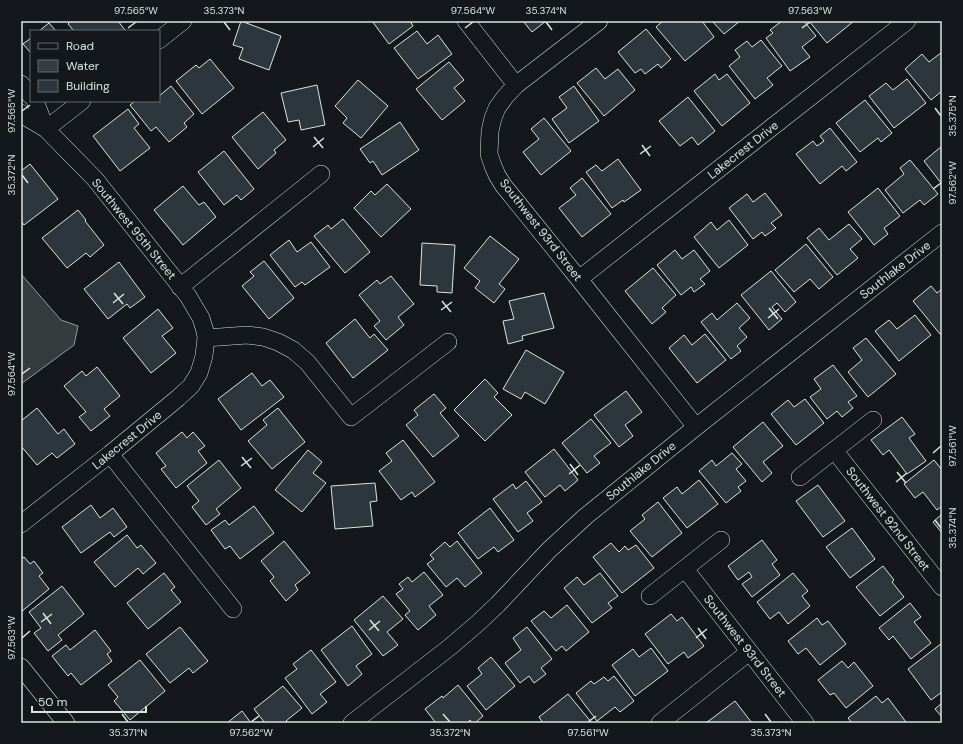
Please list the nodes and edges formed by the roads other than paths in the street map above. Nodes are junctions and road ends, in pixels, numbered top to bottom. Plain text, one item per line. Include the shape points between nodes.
1 (183, 21) edge
2 (466, 21) edge
3 (599, 21) edge
4 (907, 21) edge
5 (160, 39) edge
6 (21, 84) edge
7 (516, 85) junction
8 (30, 95) edge
9 (35, 102) edge
10 (81, 102) edge
11 (21, 113) edge
12 (46, 129) junction
13 (321, 174) dead end
14 (942, 233) edge
15 (579, 279) junction
16 (180, 287) junction
17 (206, 338) junction
18 (448, 342) dead end
19 (873, 420) dead end
20 (696, 427) junction
21 (834, 450) junction
22 (110, 454) junction
23 (800, 477) dead end
24 (21, 524) edge
25 (721, 540) dead end
26 (685, 569) junction
27 (942, 587) edge
28 (650, 596) dead end
29 (234, 609) dead end
30 (749, 652) junction
31 (21, 667) edge
32 (66, 723) edge
33 (352, 723) edge
34 (660, 723) edge
35 (805, 723) edge

1 - 5 street
2 - 7 street
3 - 7 street, Southwest 93rd Street
4 - 15 street, Lakecrest Drive
6 - 8 street
7 - 15 street, Southwest 93rd Street via 497,108 493,118 489,154 503,185
9 - 12 street, Southwest 95th Street
10 - 12 street
11 - 12 street, Southwest 95th Street
12 - 16 street, Southwest 95th Street via 95,180
13 - 16 street
14 - 20 street, Southlake Drive
15 - 20 street, Southwest 93rd Street
16 - 17 street, Southwest 95th Street via 198,312
17 - 18 street via 247,335 263,337 293,350 307,362 351,417
17 - 22 street, Lakecrest Drive via 199,373 191,386
19 - 21 street
20 - 33 street, Southlake Drive via 586,516 478,623
21 - 23 street
21 - 27 street, Southwest 92nd Street
22 - 24 street, Lakecrest Drive
22 - 29 street
25 - 26 street
26 - 28 street
26 - 30 street, Southwest 93rd Street
30 - 34 street
30 - 35 street, Southwest 93rd Street
31 - 32 street

